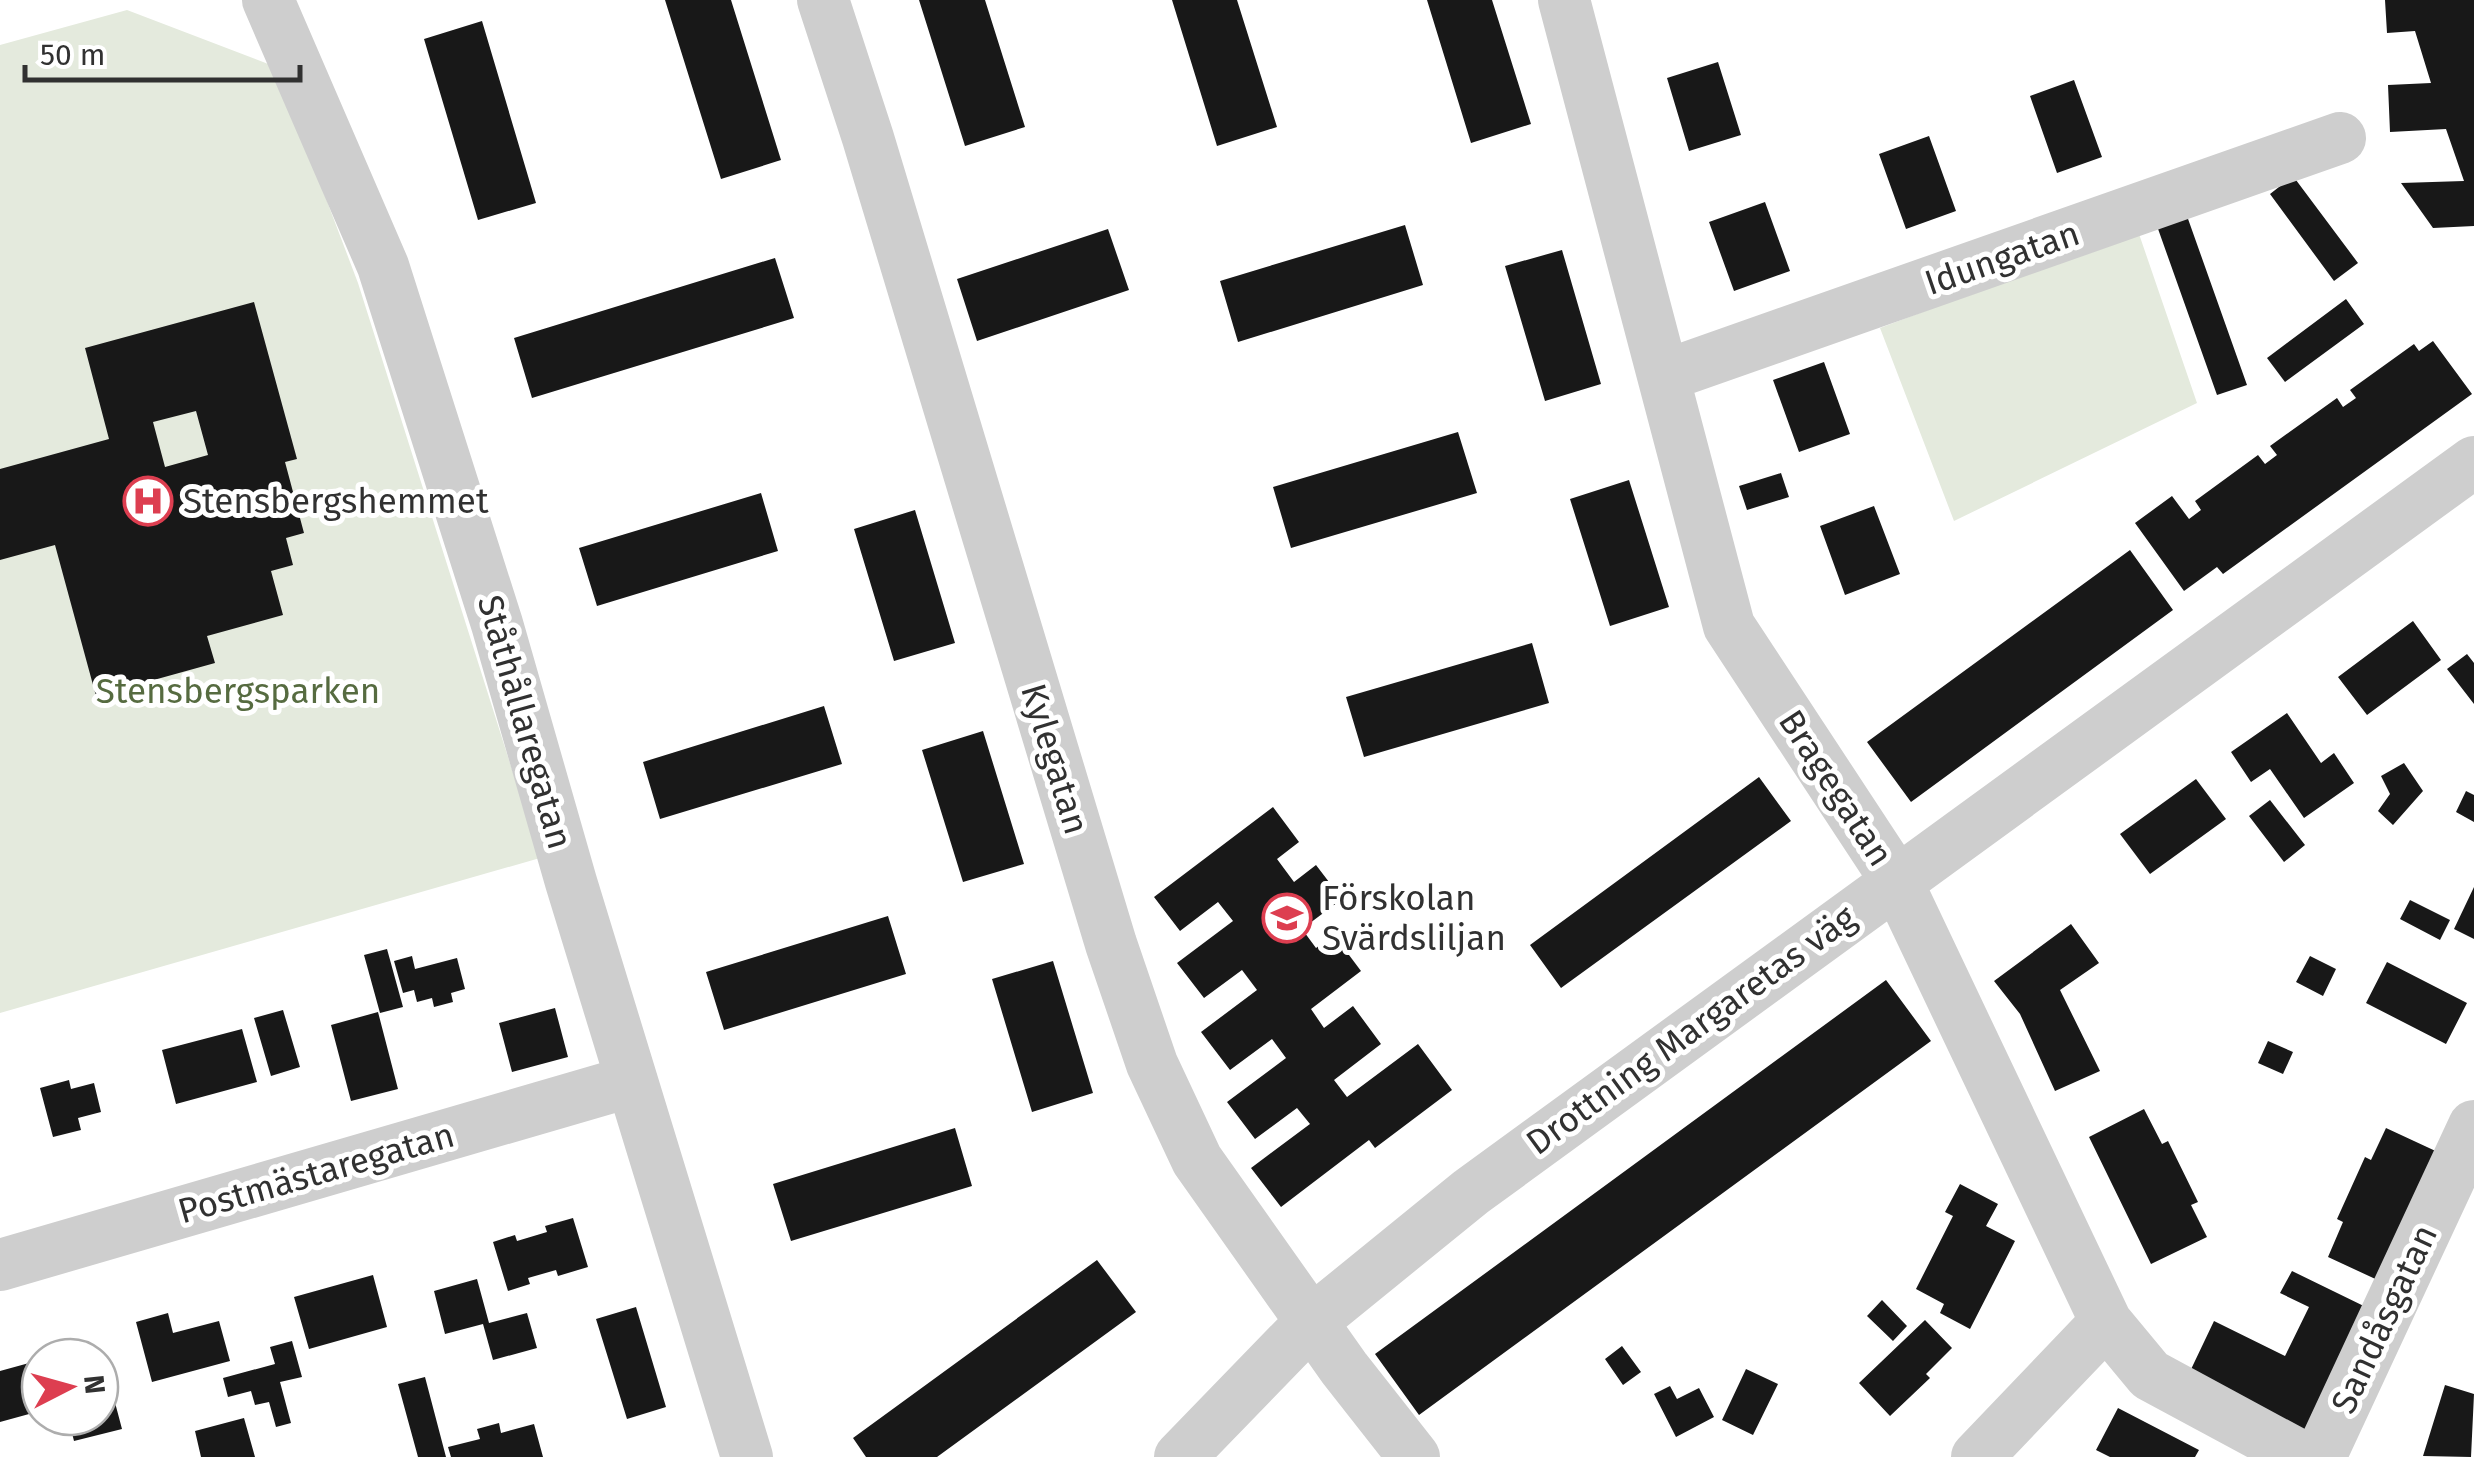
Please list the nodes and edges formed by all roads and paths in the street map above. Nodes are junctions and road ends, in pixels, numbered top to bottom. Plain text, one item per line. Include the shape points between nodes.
1 (268, 0) edge
2 (823, 0) edge
3 (1564, 0) edge
4 (2340, 138) dead end
5 (1664, 376) junction
6 (2474, 462) edge
7 (1896, 880) junction
8 (632, 1081) junction
9 (2474, 1126) edge
10 (0, 1265) edge
11 (1311, 1322) junction
12 (2106, 1322) junction
13 (730, 1453) edge
14 (1180, 1457) edge
15 (1414, 1457) edge
16 (1977, 1457) edge
17 (2302, 1457) edge
18 (2320, 1457) edge

1 - 8 street, Ståthållaregatan via 383,266
2 - 11 street, Kylegatan via 1152,1064 1198,1160
3 - 5 street, Bragegatan
4 - 5 street, Idungatan
5 - 7 street, Bragegatan via 1730,626
6 - 7 street, Drottning Margaretas väg
7 - 11 street, Drottning Margaretas väg via 1471,1192
7 - 12 street, Bragegatan
8 - 10 street, Postmästaregatan
8 - 13 street, Ståthållaregatan
9 - 18 street, Sandåsgatan
11 - 14 street, Drottning Margaretas väg
11 - 15 street, Kylegatan
12 - 16 street
12 - 17 street, Bragegatan via 2150,1374

